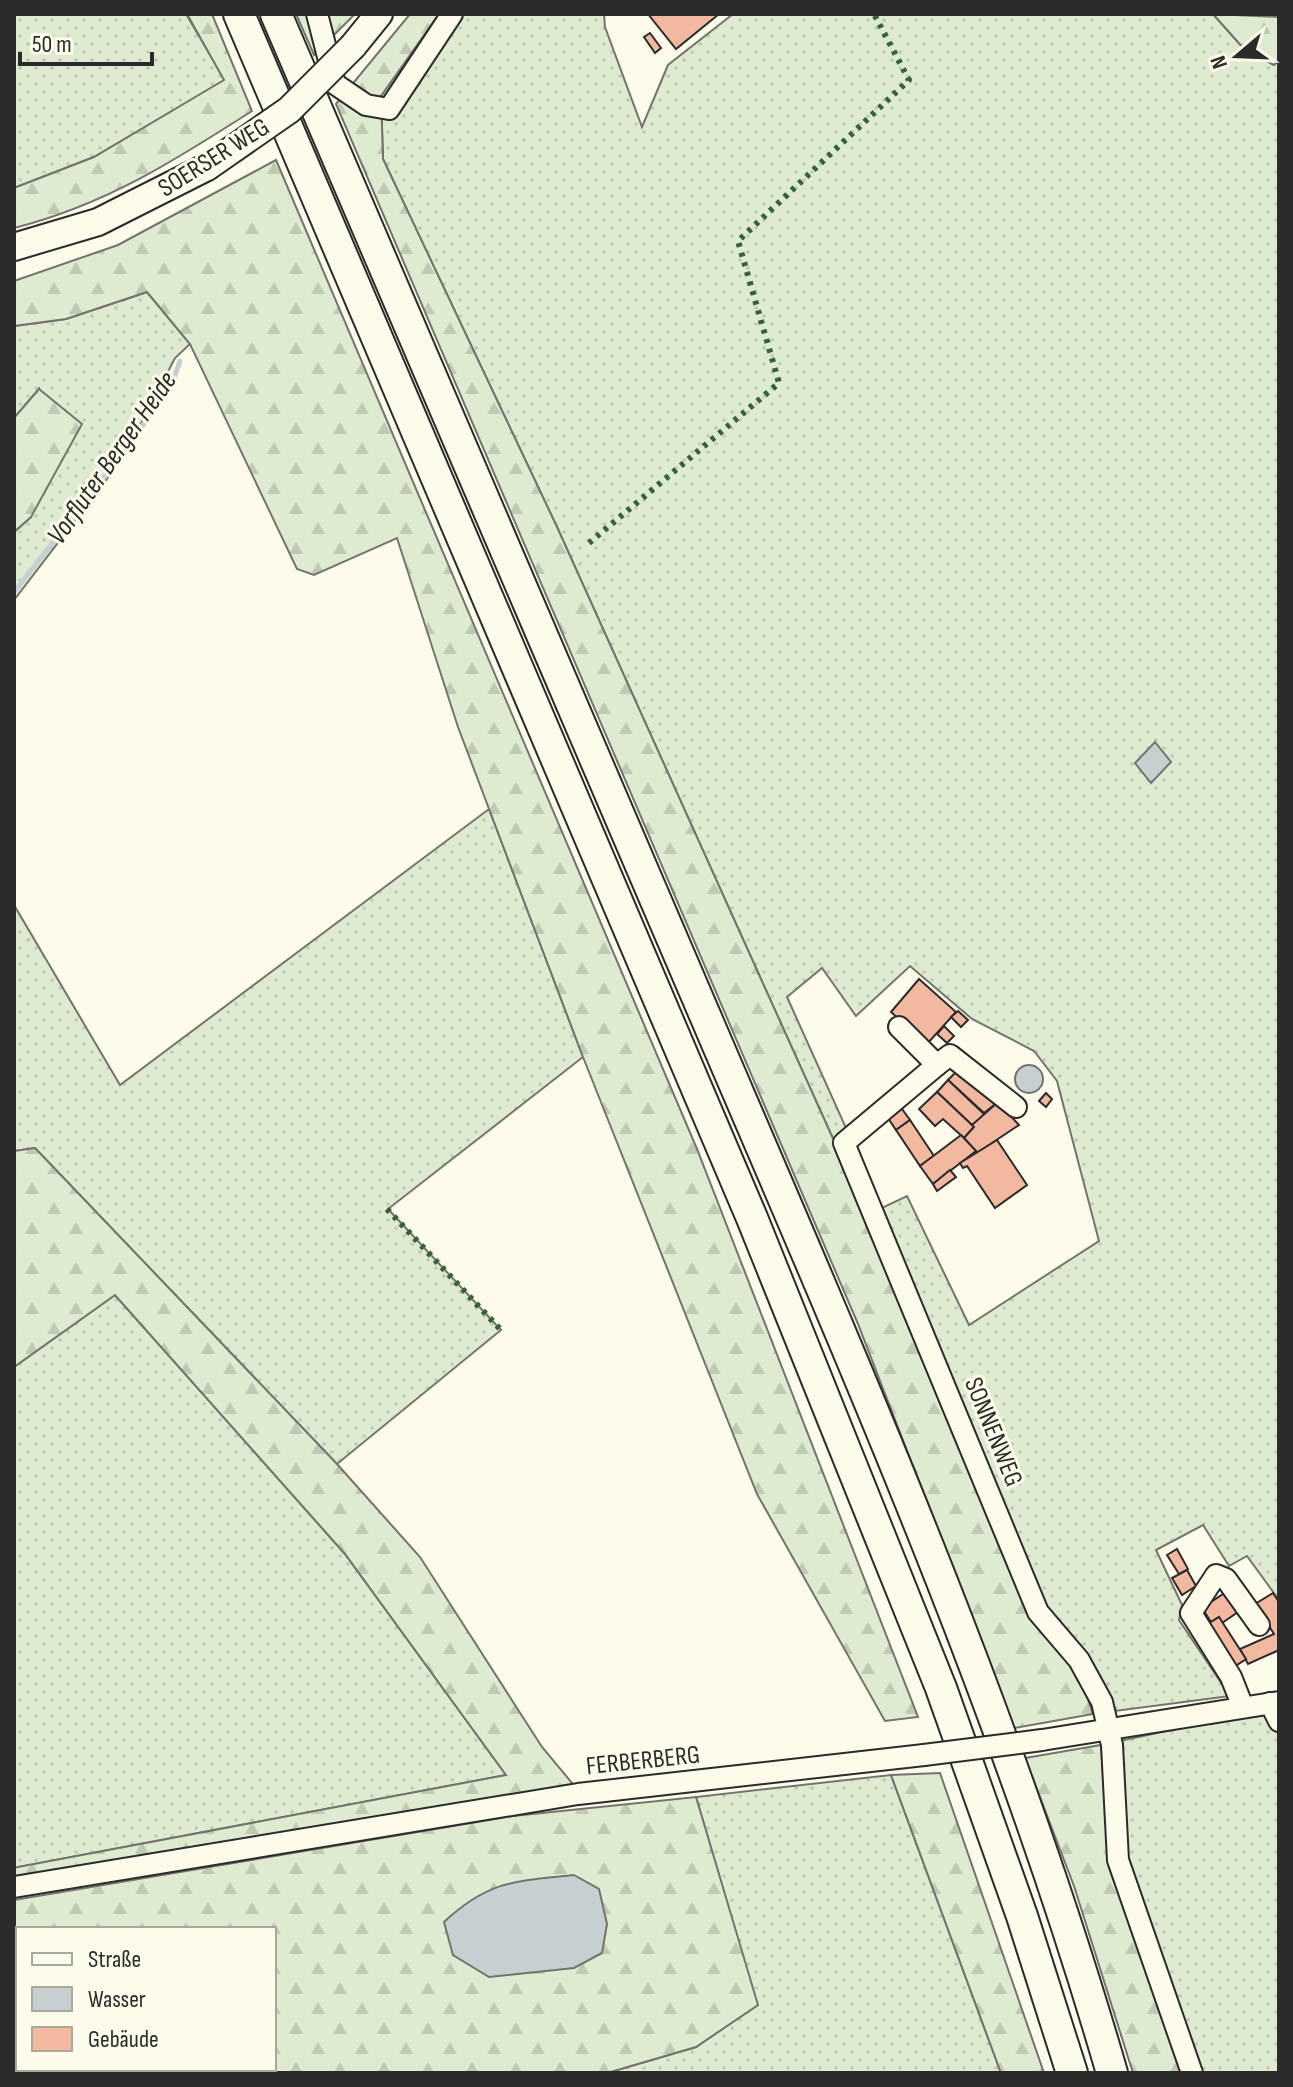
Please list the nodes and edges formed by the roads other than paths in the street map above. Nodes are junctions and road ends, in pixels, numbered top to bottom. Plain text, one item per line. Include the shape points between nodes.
1 (239, 14) edge
2 (276, 14) edge
3 (317, 14) edge
4 (379, 14) edge
5 (452, 14) edge
6 (14, 247) edge
7 (899, 1027) dead end
8 (937, 1065) junction
9 (1016, 1107) dead end
10 (1259, 1625) dead end
11 (1243, 1707) junction
12 (1276, 1709) edge
13 (1110, 1729) junction
14 (14, 1887) edge
15 (1072, 2073) edge
16 (1112, 2073) edge
17 (1192, 2073) edge

1 - 15 highway via 758,1233 941,1688
2 - 16 highway via 784,1199 946,1593 1047,1871
3 - 5 street via 335,84 366,105 389,109
4 - 6 main road, SOERSER WEG, bridge via 289,110 207,167 98,222
7 - 8 street
8 - 9 street via 950,1055
8 - 13 street, SONNENWEG via 844,1143 1038,1612 1095,1683
10 - 11 street via 1226,1579 1216,1575 1191,1613 1231,1677
11 - 12 street, FERBERBERG
11 - 13 street, FERBERBERG
13 - 14 street, FERBERBERG, bridge via 578,1794
13 - 17 street, SONNENWEG via 1118,1860

